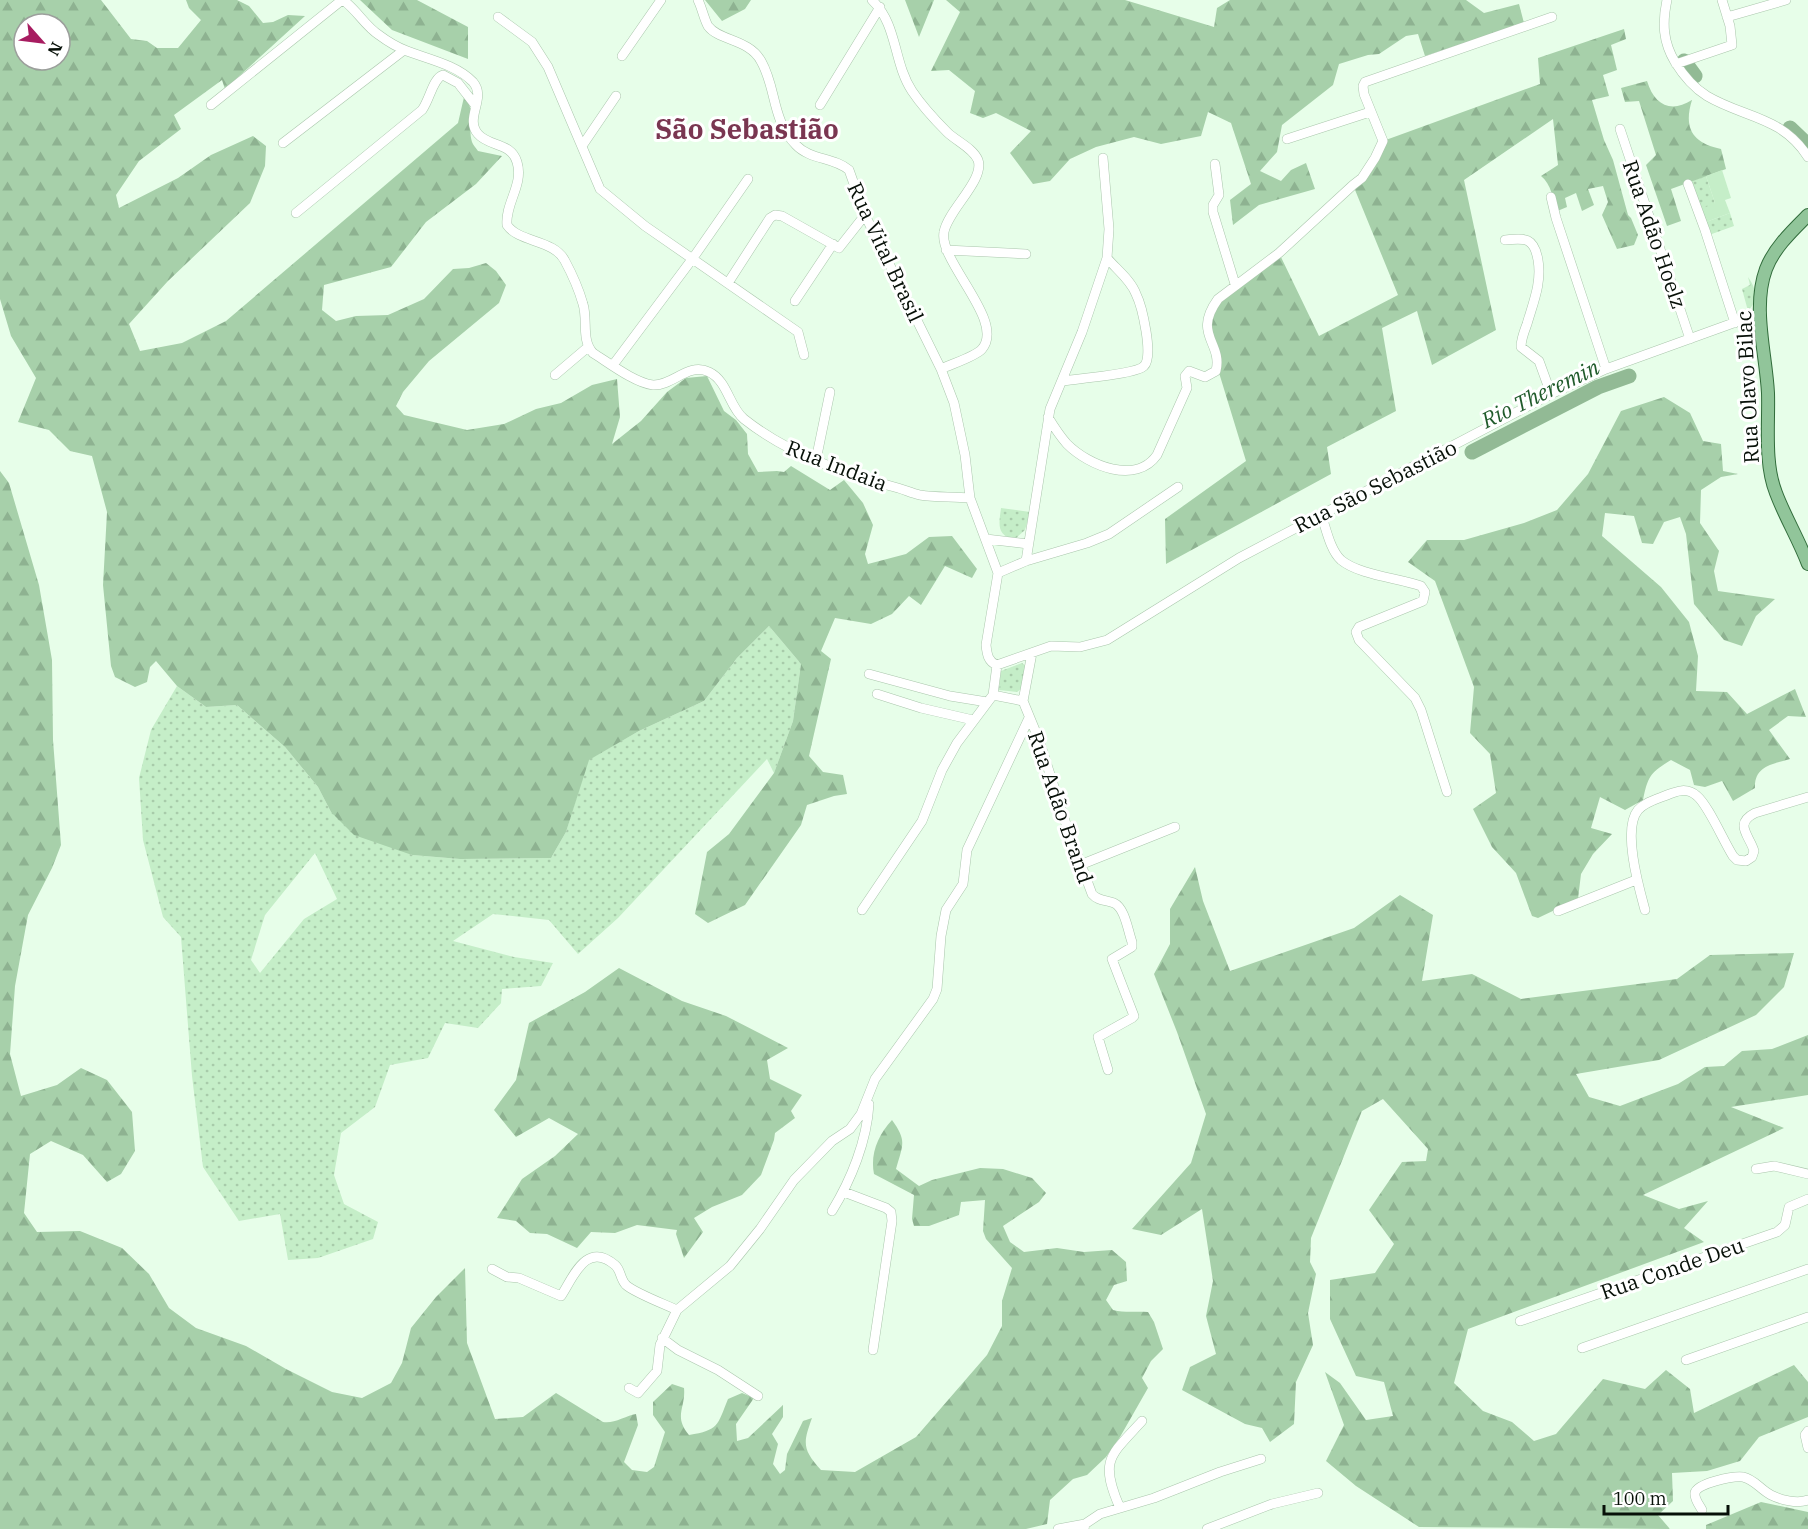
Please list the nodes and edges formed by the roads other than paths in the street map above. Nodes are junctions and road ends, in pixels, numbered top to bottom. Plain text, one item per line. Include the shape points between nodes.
1 (342, 0) edge
2 (662, 0) edge
3 (698, 0) edge
4 (1667, 0) edge
5 (1722, 0) edge
6 (1786, 0) edge
7 (876, 4) edge
8 (498, 17) dead end
9 (1552, 17) dead end
10 (1727, 17) junction
11 (404, 50) junction
12 (622, 56) dead end
13 (1681, 62) junction
14 (616, 96) dead end
15 (211, 105) dead end
16 (820, 105) dead end
17 (476, 106) junction
18 (1370, 112) junction
19 (1620, 129) dead end
20 (1287, 139) dead end
21 (283, 143) dead end
22 (582, 146) junction
23 (1808, 157) edge
24 (1103, 158) dead end
25 (1215, 164) dead end
26 (748, 179) dead end
27 (1688, 184) dead end
28 (1551, 197) dead end
29 (296, 213) dead end
30 (865, 215) junction
31 (1808, 215) edge
32 (1504, 240) dead end
33 (836, 246) junction
34 (946, 250) junction
35 (1026, 254) dead end
36 (693, 258) junction
37 (1107, 258) junction
38 (728, 283) junction
39 (1235, 284) junction
40 (795, 301) dead end
41 (1761, 314) junction
42 (1735, 323) junction
43 (1690, 339) junction
44 (588, 347) junction
45 (804, 355) dead end
46 (613, 365) junction
47 (941, 369) junction
48 (1606, 369) junction
49 (555, 375) dead end
50 (1062, 381) junction
51 (830, 392) dead end
52 (1551, 394) junction
53 (1048, 417) junction
54 (816, 460) junction
55 (1178, 487) dead end
56 (970, 498) junction
57 (1321, 514) junction
58 (986, 539) junction
59 (1028, 544) junction
60 (1026, 561) junction
61 (1808, 564) edge
62 (998, 573) junction
63 (1032, 653) junction
64 (997, 664) junction
65 (869, 674) dead end
66 (877, 694) dead end
67 (990, 698) junction
68 (1023, 701) junction
69 (1029, 718) junction
70 (973, 720) junction
71 (1447, 792) dead end
72 (1808, 797) edge
73 (1175, 827) dead end
74 (1080, 865) junction
75 (1636, 880) junction
76 (862, 910) dead end
77 (1646, 910) dead end
78 (1558, 911) dead end
79 (1108, 1070) dead end
80 (870, 1093) junction
81 (1756, 1169) dead end
82 (1808, 1174) edge
83 (844, 1192) junction
84 (1808, 1199) edge
85 (832, 1211) dead end
86 (492, 1269) dead end
87 (1808, 1269) edge
88 (677, 1310) junction
89 (1808, 1317) edge
90 (1520, 1321) dead end
91 (662, 1338) junction
92 (1582, 1348) dead end
93 (873, 1350) dead end
94 (1686, 1360) dead end
95 (629, 1388) dead end
96 (758, 1395) dead end
97 (1142, 1421) dead end
98 (1808, 1431) edge
99 (1808, 1448) edge
100 (1261, 1459) dead end
101 (1318, 1493) dead end
102 (1808, 1500) edge
103 (1120, 1508) junction
104 (1702, 1510) dead end
105 (1089, 1526) edge
106 (1058, 1529) edge
107 (1207, 1529) edge

1 - 11 street via 372,30
1 - 15 street
2 - 12 street
3 - 30 street, Rua Vital Brasil via 708,26 748,46 761,60 782,125 798,147 849,170
4 - 13 street via 1664,35 1668,48
5 - 10 street
6 - 10 street
7 - 16 street
7 - 34 street via 887,19 910,88 925,110 978,160 976,178 944,229
8 - 22 street via 532,42 548,67
9 - 18 street via 1368,80 1363,86
10 - 13 street via 1731,46
11 - 17 street via 437,61 471,80 479,96
11 - 21 street
13 - 23 street via 1686,78 1700,91 1770,122
14 - 22 street
17 - 29 street via 458,83 443,75 438,77 422,110
17 - 44 street via 476,131 506,147 517,163 517,188 507,213 507,225 556,250 565,260 583,302
18 - 20 street
18 - 39 street via 1383,141 1362,178 1279,253
19 - 43 street, Rua Adão Hoelz
22 - 36 street via 600,189
24 - 37 street via 1109,229
25 - 39 street via 1219,195 1213,212
26 - 36 street
27 - 42 street
28 - 48 street
30 - 33 street
30 - 47 street, Rua Vital Brasil
31 - 41 main road, Rua Olavo Bilac via 1766,268
32 - 52 street via 1527,240 1536,250 1539,284 1521,347 1539,361
33 - 38 street via 775,215
33 - 40 street
34 - 35 street
34 - 47 street via 980,311 985,342 979,351
36 - 38 street
36 - 46 street
37 - 50 street
37 - 50 street via 1137,294 1148,344 1146,364 1129,371
38 - 45 street via 798,332
39 - 53 street via 1218,299 1207,319 1206,328 1218,363 1216,371 1205,377 1189,371 1185,376 1187,388 1151,464 1135,470 1105,467 1069,445
41 - 42 street, Rua São Sebastião
41 - 61 main road, Rua Olavo Bilac via 1772,477
42 - 43 street, Rua São Sebastião
43 - 48 street, Rua São Sebastião
44 - 46 street, Rua Indaia
44 - 49 street
46 - 54 street, Rua Indaia via 640,381 657,385 695,369 709,372 720,381 745,420
47 - 56 street, Rua Vital Brasil via 954,403
48 - 52 street, Rua São Sebastião
50 - 53 street
51 - 54 street
52 - 57 street, Rua São Sebastião
53 - 59 street
54 - 56 street, Rua Indaia via 920,495
55 - 60 street via 1109,534
56 - 58 street, Rua Vital Brasil
57 - 63 street, Rua São Sebastião via 1239,558 1107,640 1080,647 1051,646
57 - 71 street via 1341,560 1360,571 1421,586 1425,591 1423,601 1359,627 1356,632 1359,640 1415,698
58 - 59 street
58 - 62 street, Rua Vital Brasil
59 - 60 street
60 - 62 street
62 - 64 street via 986,645 990,660
63 - 64 street, Rua São Sebastião
63 - 68 street
64 - 67 street
65 - 67 street via 950,696
66 - 70 street
67 - 68 street
67 - 70 street
68 - 69 street, Rua Adão Brand
69 - 74 street, Rua Adão Brand via 1040,740
69 - 80 street via 967,850 963,884 946,910 933,999 875,1079
70 - 76 street via 942,770 922,821
72 - 75 street via 1747,818 1744,829 1754,852 1746,861 1733,855 1694,794 1680,790 1650,802 1639,809 1633,825
73 - 74 street
74 - 79 street, Rua Adão Brand via 1094,898 1120,908 1132,942 1129,951 1112,959 1134,1016 1098,1037
75 - 77 street
75 - 78 street
80 - 83 street via 862,1141
80 - 88 street via 849,1129 794,1180 730,1266
81 - 82 street via 1774,1166
83 - 85 street
83 - 93 street via 891,1212
84 - 90 street, Rua Conde Deu via 1789,1207 1785,1225 1777,1232
86 - 88 street via 561,1296 580,1265 598,1257 615,1265 627,1286
87 - 92 street
88 - 91 street
89 - 94 street
91 - 95 street via 657,1371 638,1393
91 - 96 street
97 - 103 street via 1109,1462 1110,1486
98 - 99 street
100 - 103 street
101 - 107 street via 1272,1504
102 - 104 street via 1790,1501 1771,1495 1749,1479 1733,1477 1698,1488 1695,1498
103 - 105 street via 1100,1514
105 - 106 street

